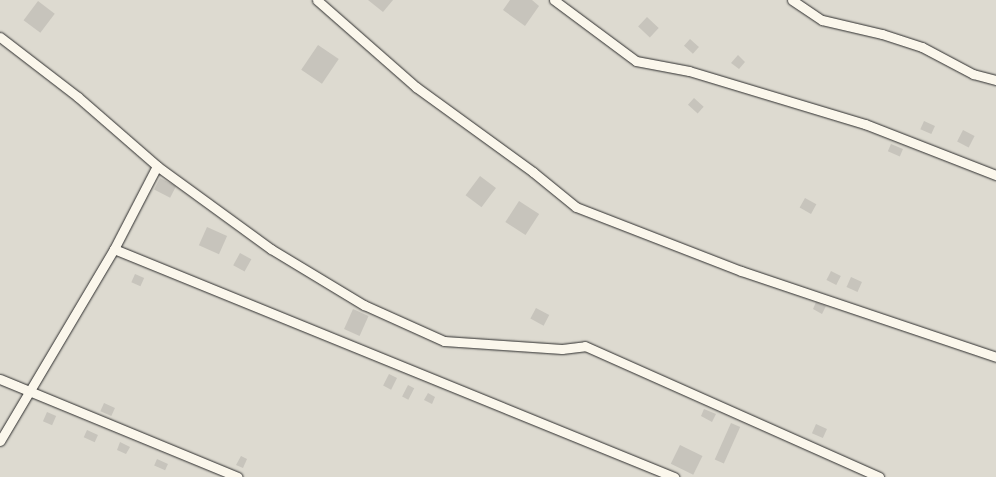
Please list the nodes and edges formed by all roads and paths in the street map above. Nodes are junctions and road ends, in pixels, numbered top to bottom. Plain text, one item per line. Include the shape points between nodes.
1 (318, 0) edge
2 (554, 0) edge
3 (792, 0) edge
4 (0, 37) edge
5 (996, 80) edge
6 (157, 166) junction
7 (996, 175) edge
8 (114, 249) junction
9 (996, 357) edge
10 (0, 379) edge
11 (29, 393) junction
12 (0, 441) edge
13 (238, 477) edge
14 (674, 477) edge
15 (879, 477) edge

1 - 9 lane via 416,87 533,172 576,207 741,271
2 - 7 lane via 636,61 689,71 865,124
3 - 5 lane via 822,20 882,34 922,48 973,74
4 - 6 lane via 78,97
6 - 8 lane
6 - 15 lane via 278,253 364,305 444,341 562,348 584,346
8 - 11 lane
8 - 14 lane
10 - 11 lane
11 - 12 lane
11 - 13 lane

